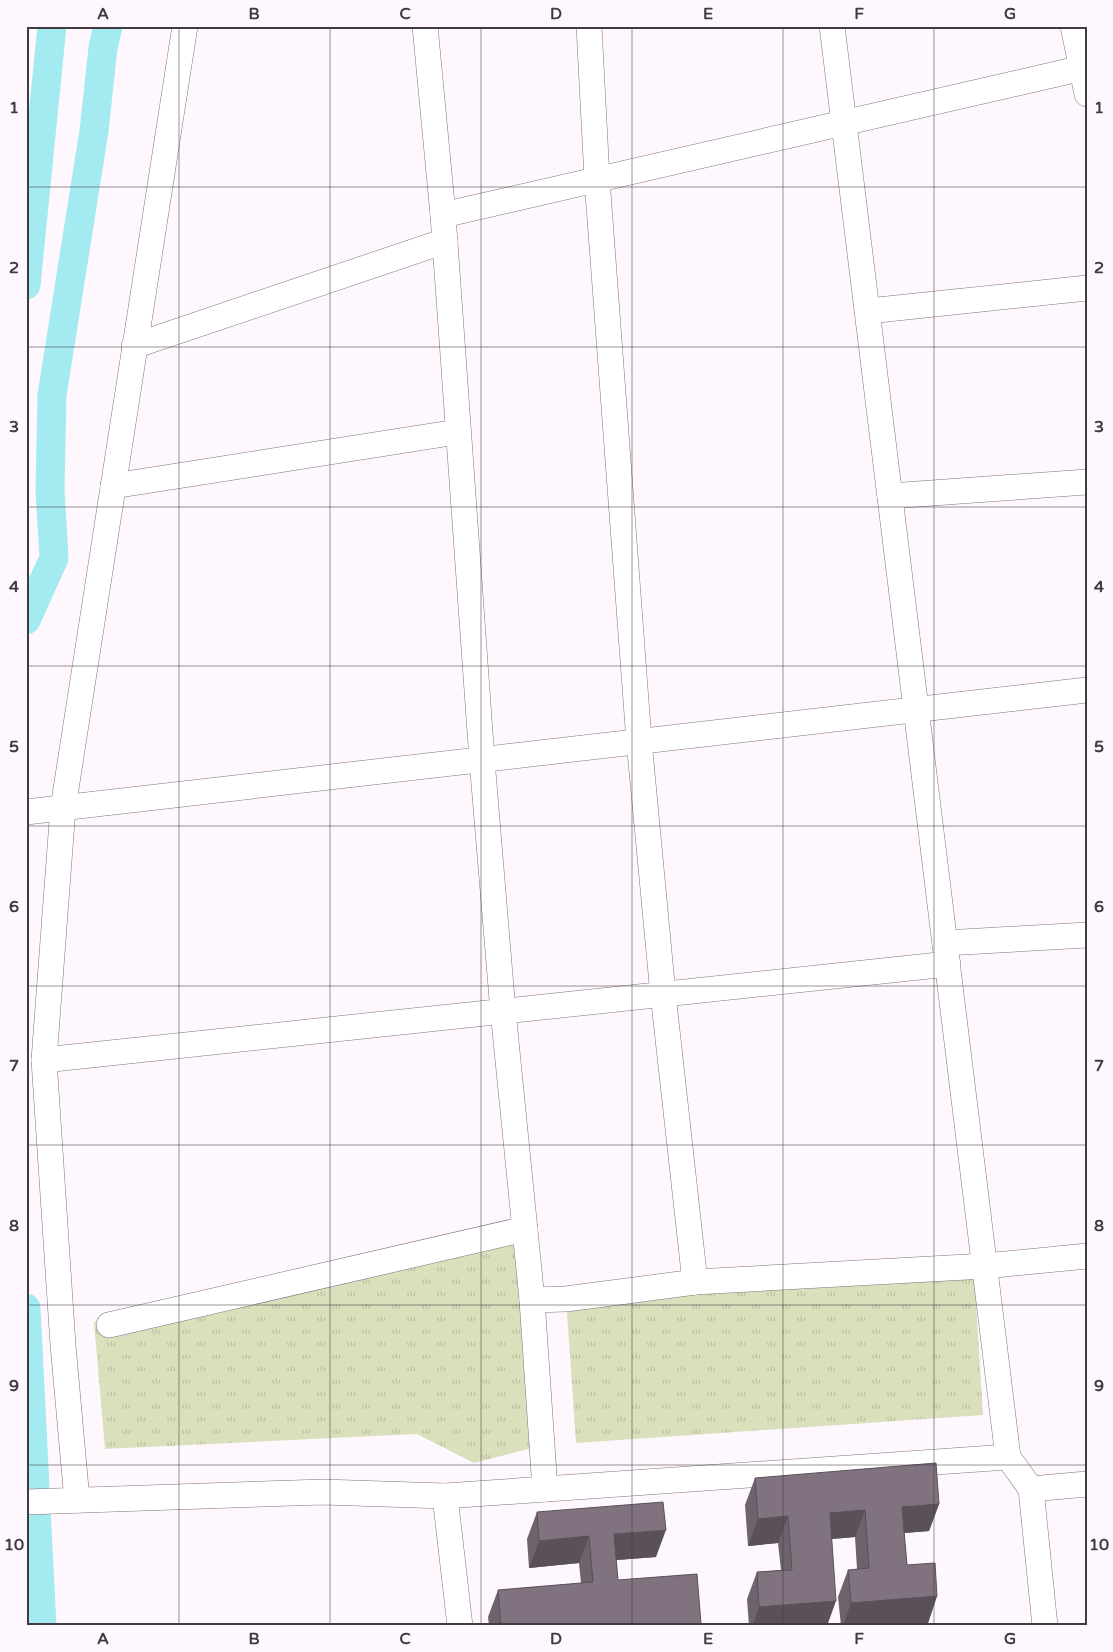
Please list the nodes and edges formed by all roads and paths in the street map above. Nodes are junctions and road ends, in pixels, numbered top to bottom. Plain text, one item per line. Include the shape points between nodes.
1 (185, 26) edge
2 (425, 26) edge
3 (589, 26) edge
4 (832, 26) edge
5 (1073, 26) edge
6 (1084, 68) edge
7 (1087, 94) edge
8 (844, 123) junction
9 (598, 179) junction
10 (442, 215) junction
11 (445, 241) junction
12 (1087, 288) edge
13 (868, 311) junction
14 (134, 346) junction
15 (457, 432) junction
16 (1087, 482) edge
17 (113, 486) junction
18 (890, 496) junction
19 (1087, 690) edge
20 (916, 709) junction
21 (639, 741) junction
22 (482, 760) junction
23 (63, 808) junction
24 (26, 812) edge
25 (1087, 935) edge
26 (946, 953) junction
27 (663, 994) junction
28 (503, 1011) junction
29 (44, 1060) junction
30 (525, 1229) junction
31 (1087, 1256) edge
32 (985, 1266) junction
33 (695, 1282) junction
34 (532, 1300) junction
35 (109, 1325) dead end
36 (1008, 1457) junction
37 (1087, 1484) edge
38 (545, 1489) junction
39 (1031, 1489) junction
40 (445, 1496) junction
41 (65, 1501) junction
42 (26, 1502) edge
43 (460, 1626) edge
44 (1045, 1626) edge

1 - 14 street
2 - 10 street
3 - 9 street
4 - 8 street
5 - 6 street
6 - 7 street
6 - 8 street
8 - 9 street
8 - 13 street
9 - 10 street
9 - 21 street
10 - 11 street
11 - 14 street
11 - 15 street
12 - 13 street
13 - 18 street
14 - 17 street
15 - 17 street
15 - 22 street
16 - 18 street
17 - 23 street
18 - 20 street
19 - 20 street
20 - 21 street
20 - 26 street
21 - 22 street
21 - 27 street
22 - 23 street
22 - 28 street
23 - 24 street
23 - 29 street
25 - 26 street
26 - 27 street
26 - 32 street
27 - 28 street
27 - 33 street
28 - 29 street
28 - 30 street
29 - 41 street via 62,1335
30 - 34 street
30 - 35 street
31 - 32 street
32 - 33 street
32 - 36 street
33 - 34 street via 566,1299
34 - 38 street
36 - 38 street
36 - 39 street
37 - 39 street
38 - 40 street
39 - 44 street
40 - 41 street via 323,1492
40 - 43 street
41 - 42 street

